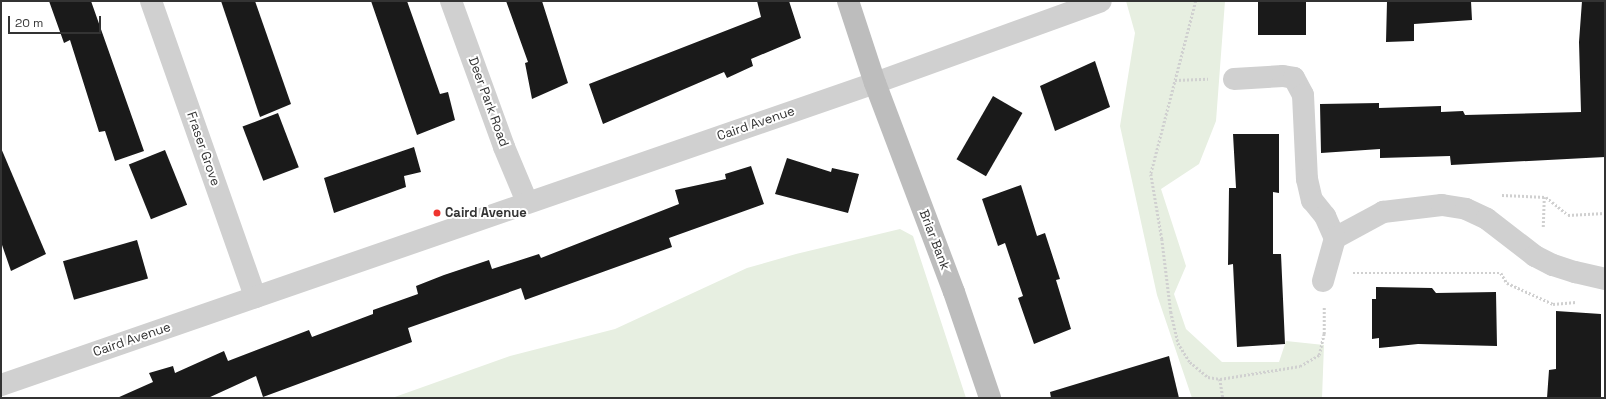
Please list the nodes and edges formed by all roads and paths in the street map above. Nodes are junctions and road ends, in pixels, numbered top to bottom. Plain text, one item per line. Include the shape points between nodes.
1 (151, 1) edge
2 (451, 1) edge
3 (848, 1) edge
4 (1101, 1) edge
5 (1196, 1) edge
6 (1234, 79) joint
7 (1175, 80) junction
8 (875, 83) junction
9 (1496, 195) dead end
10 (527, 202) junction
11 (1605, 213) edge
12 (1335, 238) junction
13 (1325, 274) junction
14 (1602, 279) edge
15 (255, 297) junction
16 (1220, 379) junction
17 (1, 385) edge
18 (990, 398) edge
19 (1223, 398) edge

1 - 15 street, Fraser Grove
2 - 10 street, Deer Park Road via 504,147
3 - 8 street, Briar Bank
4 - 8 street, Caird Avenue
5 - 7 path
6 - 7 path
6 - 12 street via 1283,76 1294,78 1303,95 1307,179 1312,200 1325,216
7 - 16 path via 1151,174 1171,312 1178,343 1190,362 1208,377
8 - 10 street, Caird Avenue
8 - 18 street, Briar Bank via 954,292
9 - 11 path via 1546,197 1568,214
10 - 15 street, Caird Avenue
12 - 13 street
12 - 14 street via 1384,212 1442,205 1466,209 1487,219 1535,256 1553,265
13 - 14 path via 1501,273 1507,283 1552,304 1597,297
13 - 16 path via 1324,334 1319,355 1300,366
15 - 17 street, Caird Avenue
16 - 19 path

